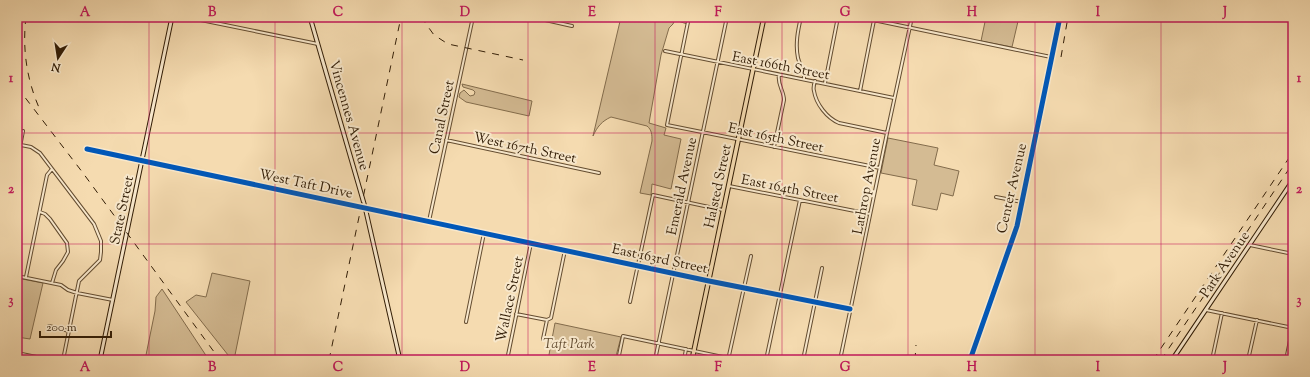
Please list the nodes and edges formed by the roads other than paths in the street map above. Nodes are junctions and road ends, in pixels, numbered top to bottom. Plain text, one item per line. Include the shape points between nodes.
1 (172, 17) edge
2 (310, 17) edge
3 (473, 17) edge
4 (532, 17) edge
5 (689, 17) edge
6 (727, 17) edge
7 (764, 17) edge
8 (801, 17) edge
9 (838, 17) edge
10 (859, 17) edge
11 (912, 17) edge
12 (1060, 17) edge
13 (874, 20) junction
14 (572, 26) dead end
15 (910, 28) junction
16 (318, 44) junction
17 (665, 51) dead end
18 (681, 54) junction
19 (1051, 57) junction
20 (718, 62) junction
21 (753, 69) junction
22 (779, 74) junction
23 (804, 79) junction
24 (815, 81) junction
25 (825, 83) junction
26 (860, 91) junction
27 (894, 98) junction
28 (23, 131) dead end
29 (703, 132) junction
30 (887, 133) junction
31 (446, 140) junction
32 (738, 140) junction
33 (21, 145) junction
34 (774, 147) junction
35 (87, 149) dead end
36 (143, 160) junction
37 (17, 163) edge
38 (52, 168) junction
39 (880, 168) junction
40 (600, 173) dead end
41 (1293, 180) edge
42 (729, 186) junction
43 (996, 197) dead end
44 (800, 200) junction
45 (1022, 202) junction
46 (688, 203) junction
47 (365, 207) junction
48 (723, 210) junction
49 (40, 212) junction
50 (870, 214) junction
51 (429, 221) junction
52 (465, 229) joint
53 (484, 233) junction
54 (531, 243) junction
55 (1250, 245) junction
56 (565, 250) junction
57 (1293, 254) edge
58 (750, 256) dead end
59 (637, 265) junction
60 (822, 268) dead end
61 (673, 273) junction
62 (17, 276) edge
63 (26, 277) junction
64 (709, 281) junction
65 (52, 283) junction
66 (744, 288) junction
67 (77, 293) junction
68 (779, 295) junction
69 (113, 300) junction
70 (630, 302) dead end
71 (815, 302) junction
72 (850, 309) junction
73 (1206, 310) junction
74 (1222, 313) junction
75 (516, 314) junction
76 (547, 320) junction
77 (1257, 320) junction
78 (466, 322) dead end
79 (49, 326) dead end
80 (1293, 327) edge
81 (69, 331) junction
82 (543, 339) dead end
83 (658, 343) junction
84 (686, 349) junction
85 (694, 351) junction
86 (17, 353) edge
87 (729, 359) edge
88 (51, 360) edge
89 (63, 360) edge
90 (100, 360) edge
91 (400, 360) edge
92 (506, 360) edge
93 (618, 360) edge
94 (655, 360) edge
95 (684, 360) edge
96 (692, 360) edge
97 (737, 360) edge
98 (766, 360) edge
99 (803, 360) edge
100 (840, 360) edge
101 (970, 360) edge
102 (1172, 360) edge
103 (1212, 360) edge
104 (1248, 360) edge
105 (1286, 360) edge

1 - 16 street via 191,18
1 - 36 street, State Street
2 - 16 street, Vincennes Avenue
3 - 31 street, Canal Street
4 - 14 street
5 - 18 street
6 - 20 street, Emerald Avenue
7 - 21 main road, Halsted Street
8 - 23 street via 797,38 798,57
9 - 25 street
10 - 13 street
11 - 15 street, Lathrop Avenue
12 - 19 street, Center Avenue
13 - 15 street
13 - 26 street
15 - 19 street
15 - 27 street, Lathrop Avenue
16 - 47 street, Vincennes Avenue
17 - 18 street, East 166th Street
18 - 20 street, East 166th Street
18 - 29 street, East 165th Street via 667,125
19 - 45 street, Center Avenue
20 - 21 street, East 166th Street
20 - 29 street, Emerald Avenue
21 - 22 street, East 166th Street
21 - 32 main road, Halsted Street
22 - 23 street, East 166th Street
22 - 34 street via 778,80 784,100
23 - 24 street, East 166th Street
24 - 25 street, East 166th Street
24 - 30 street via 814,91 828,117 839,123
25 - 26 street, East 166th Street
26 - 27 street, East 166th Street
27 - 30 street, Lathrop Avenue
28 - 33 street
29 - 32 street, East 165th Street
29 - 46 street, Emerald Avenue
30 - 39 street, Lathrop Avenue
31 - 40 street, West 167th Street
31 - 51 street, Canal Street
32 - 34 street, East 165th Street
32 - 42 main road, Halsted Street
33 - 37 street
33 - 38 street via 31,147 40,153
34 - 39 street, East 165th Street
35 - 36 street, West Taft Drive
36 - 47 street, West Taft Drive
36 - 69 street, State Street
38 - 49 street via 47,175
38 - 67 street via 94,224 100,241 100,260 80,281
39 - 50 street, Lathrop Avenue
41 - 55 street, Park Avenue
42 - 44 street, East 164th Street
42 - 48 main road, Halsted Street
43 - 45 street
44 - 50 street, East 164th Street
44 - 68 street
45 - 101 street, Center Avenue via 1012,243
46 - 48 street
46 - 59 street via 652,195
46 - 61 street, Emerald Avenue
47 - 51 street, West Taft Drive
47 - 91 street, Vincennes Avenue
48 - 64 main road, Halsted Street
49 - 63 street
49 - 65 street via 50,219 67,244 68,252 56,270
50 - 72 street, Lathrop Avenue
51 - 52 street, West Taft Drive
52 - 53 street, East 163rd Street
53 - 54 street, East 163rd Street
53 - 78 street
54 - 56 street, East 163rd Street
54 - 75 street, Wallace Street
55 - 57 street
55 - 73 street, Park Avenue
56 - 59 street, East 163rd Street
56 - 76 street via 551,318
58 - 66 street
59 - 61 street, East 163rd Street
59 - 70 street
60 - 71 street
61 - 64 street, East 163rd Street
61 - 83 street, Emerald Avenue
62 - 63 street
63 - 65 street
64 - 66 street, East 163rd Street
64 - 85 main road, Halsted Street
65 - 67 street
66 - 68 street, East 163rd Street
66 - 87 street
67 - 69 street
67 - 81 street
68 - 71 street, East 163rd Street
68 - 98 street
69 - 90 street, State Street
71 - 72 street, East 163rd Street
71 - 99 street
72 - 100 street, Lathrop Avenue
73 - 74 street
73 - 102 street, Park Avenue
74 - 77 street
74 - 103 street
75 - 76 street
75 - 92 street, Wallace Street
76 - 82 street
77 - 80 street
77 - 104 street
79 - 81 street
80 - 105 street
81 - 89 street
83 - 84 street
83 - 93 street via 623,336
83 - 94 street, Emerald Avenue
84 - 85 street
84 - 95 street
85 - 87 street
85 - 96 main road, Halsted Street
86 - 88 street
87 - 97 street

